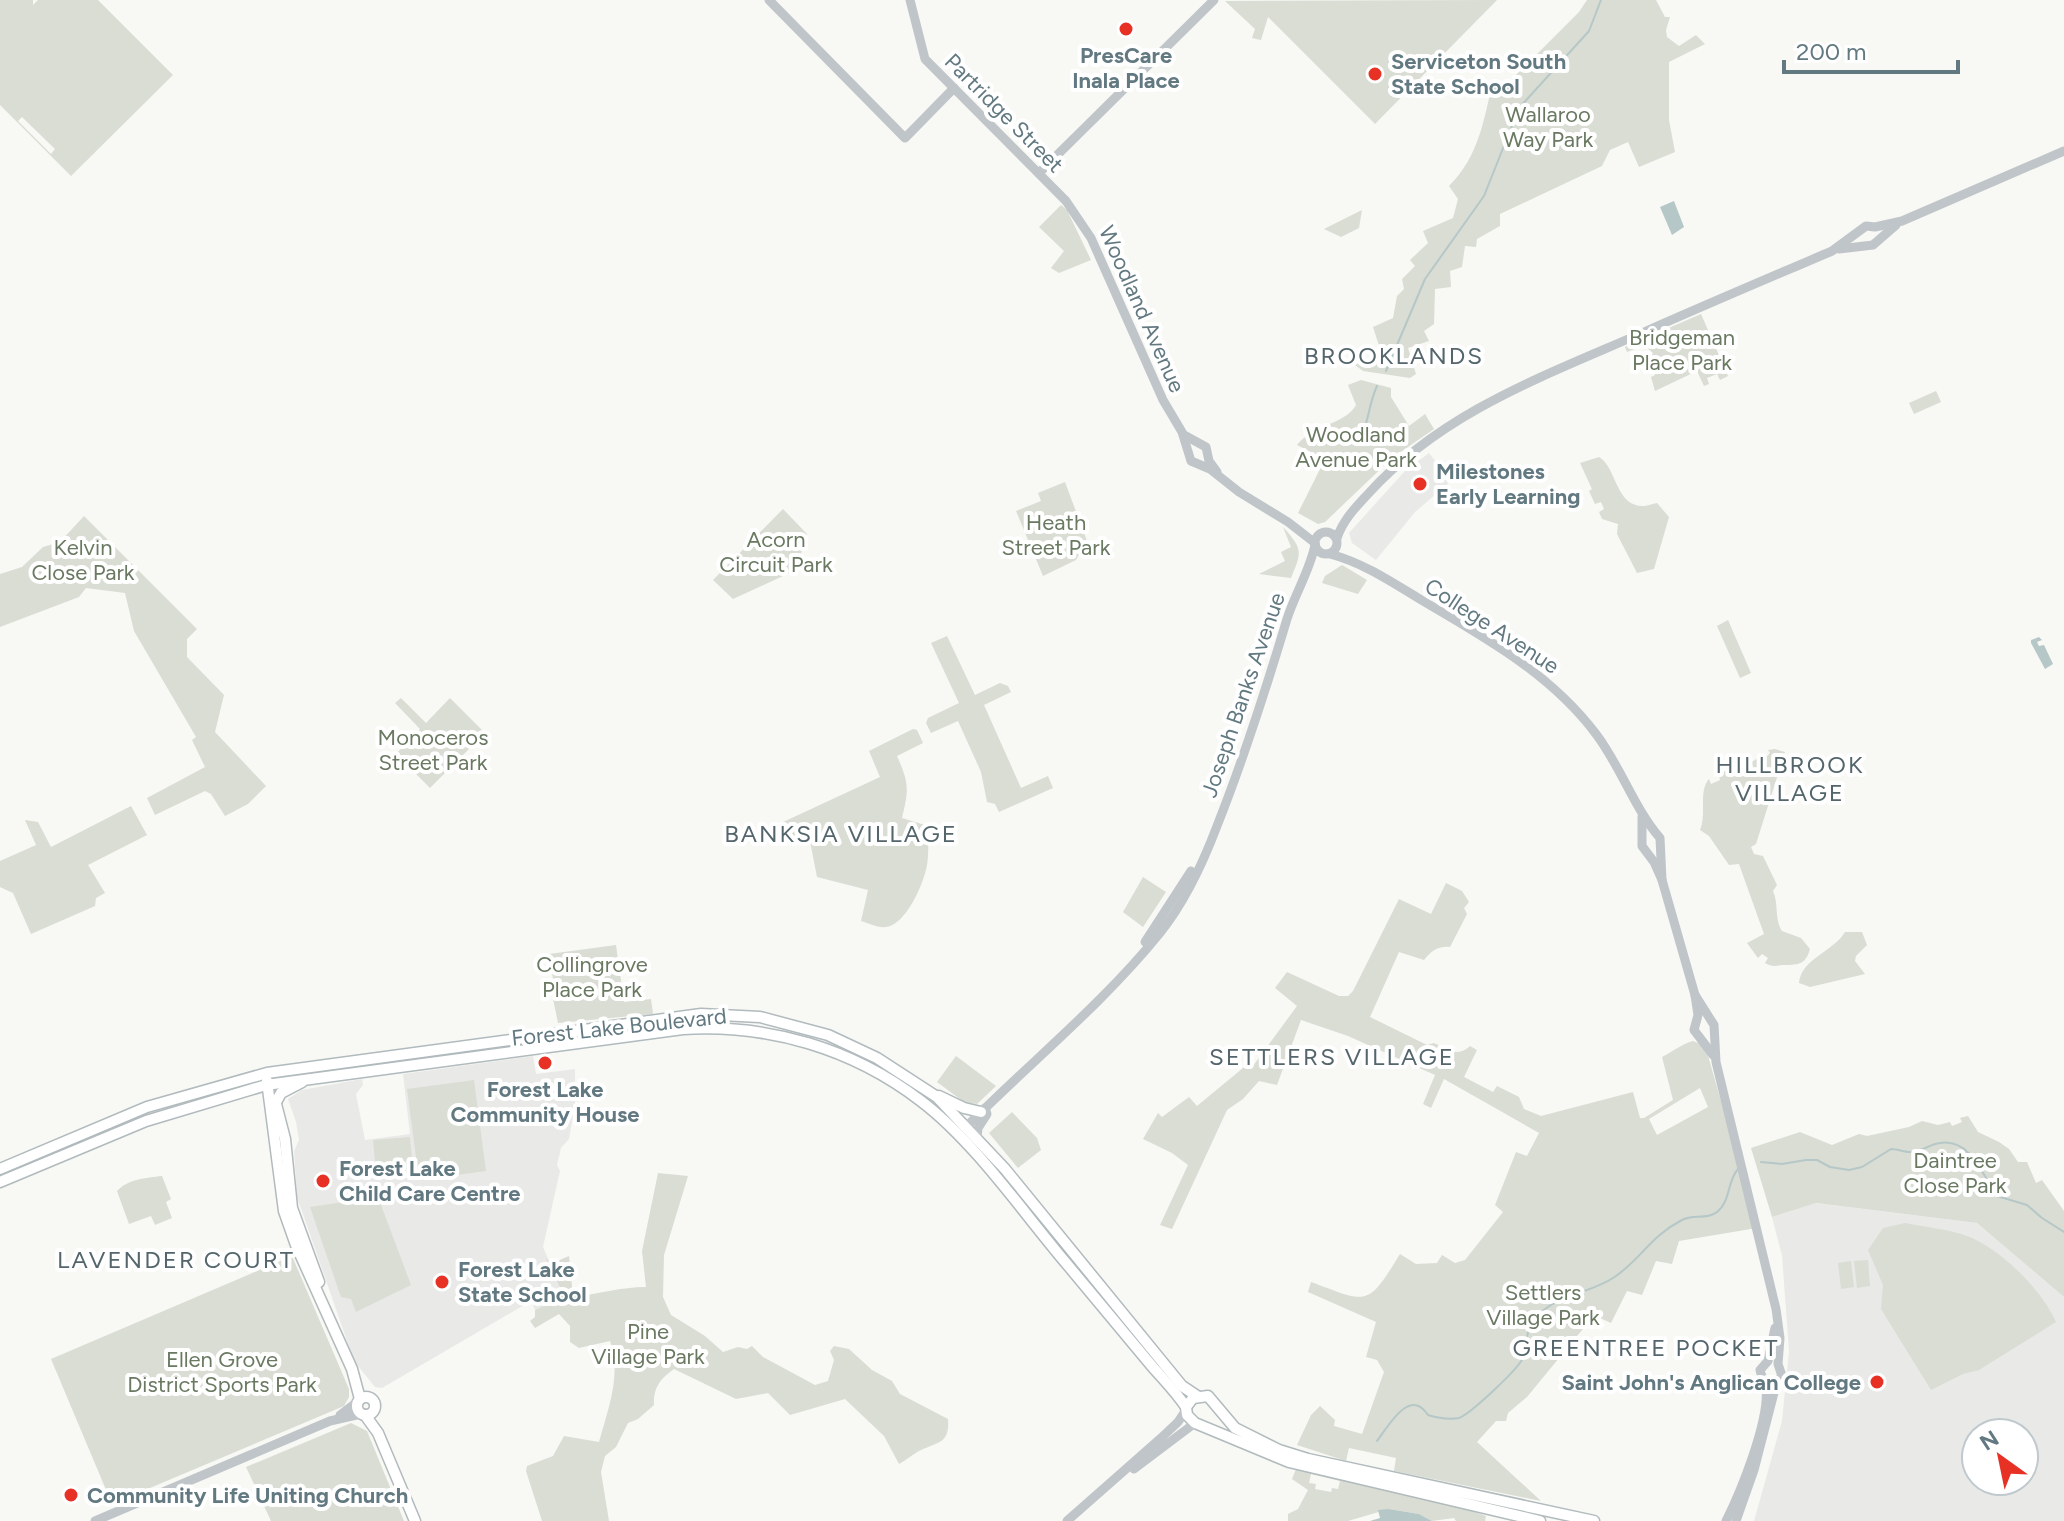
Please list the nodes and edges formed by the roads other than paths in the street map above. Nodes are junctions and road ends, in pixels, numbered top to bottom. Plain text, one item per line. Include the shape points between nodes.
1 (769, 0) edge
2 (910, 0) edge
3 (1214, 0) edge
4 (954, 88) junction
5 (2064, 151) edge
6 (1039, 173) junction
7 (1066, 201) joint
8 (1859, 232) junction
9 (1877, 232) junction
10 (1864, 244) junction
11 (1832, 251) junction
12 (1193, 447) junction
13 (1209, 455) junction
14 (1201, 464) junction
15 (1223, 479) junction
16 (1351, 513) junction
17 (1288, 522) junction
18 (1323, 532) junction
19 (1337, 539) junction
20 (1315, 544) junction
21 (1330, 554) junction
22 (1362, 564) junction
23 (1304, 575) junction
24 (1641, 812) junction
25 (1653, 832) junction
26 (1642, 836) junction
27 (1660, 847) junction
28 (1647, 851) junction
29 (1662, 880) junction
30 (1695, 995) junction
31 (1708, 1019) junction
32 (1697, 1021) junction
33 (1714, 1032) junction
34 (1702, 1038) junction
35 (1716, 1062) junction
36 (267, 1073) junction
37 (311, 1078) junction
38 (269, 1085) junction
39 (253, 1089) junction
40 (937, 1097) junction
41 (276, 1102) junction
42 (983, 1110) junction
43 (273, 1119) junction
44 (967, 1126) junction
45 (958, 1135) junction
46 (977, 1138) junction
47 (0, 1169) edge
48 (0, 1182) edge
49 (300, 1244) junction
50 (1773, 1363) junction
51 (1777, 1381) junction
52 (1765, 1382) junction
53 (1197, 1396) junction
54 (365, 1406) junction
55 (1215, 1406) junction
56 (1186, 1408) junction
57 (1198, 1423) junction
58 (1110, 1485) junction
59 (1541, 1516) edge
60 (95, 1521) edge
61 (415, 1521) edge
62 (1067, 1521) edge
63 (1594, 1521) edge
64 (1726, 1521) edge
65 (1736, 1521) edge

1 - 4 street via 905,138
2 - 4 street, Partridge Street via 922,54
3 - 6 street
4 - 6 street, Partridge Street
5 - 9 street
6 - 7 street, Partridge Street
7 - 12 street, Woodland Avenue via 1091,238 1163,400
8 - 9 street via 1866,226
8 - 10 street
8 - 11 street
9 - 10 street via 1873,245
10 - 11 street
11 - 16 street via 1499,395 1414,450
12 - 13 street, Woodland Avenue via 1206,447
12 - 14 street, Woodland Avenue via 1191,461
13 - 14 street
13 - 15 street, Woodland Avenue
14 - 15 street, Woodland Avenue
15 - 17 street, Woodland Avenue
16 - 18 street
16 - 19 street
17 - 18 street, Woodland Avenue
17 - 20 street, Woodland Avenue
18 - 19 street
18 - 20 street
19 - 21 street
19 - 22 street, College Avenue
20 - 21 street via 1319,552
20 - 23 street, Joseph Banks Avenue
21 - 22 street, College Avenue
21 - 23 street, Joseph Banks Avenue
22 - 24 street, College Avenue via 1554,687 1597,735
23 - 42 street, Joseph Banks Avenue via 1245,756 1188,891 1161,932 1119,978
24 - 25 street, College Avenue
24 - 26 street, College Avenue
25 - 26 street
25 - 27 street, College Avenue
26 - 28 street, College Avenue
27 - 28 street
27 - 29 street, College Avenue
28 - 29 street, College Avenue
29 - 30 street, College Avenue
30 - 31 street, College Avenue
30 - 32 street, College Avenue
31 - 32 street
31 - 33 street, College Avenue
32 - 34 street, College Avenue via 1694,1030
33 - 34 street
33 - 35 street, College Avenue
34 - 35 street, College Avenue
35 - 50 street, College Avenue via 1776,1309 1780,1338
36 - 38 main road
36 - 40 main road, Forest Lake Boulevard via 732,1014 828,1035 877,1058
36 - 47 main road, Forest Lake Boulevard via 147,1107
37 - 38 main road, Forest Lake Boulevard
37 - 41 main road via 281,1093
37 - 45 main road, Forest Lake Boulevard via 683,1029 739,1029 820,1046 867,1066 921,1101
38 - 39 main road, Forest Lake Boulevard
38 - 41 main road
38 - 43 main road
39 - 43 main road
39 - 48 main road, Forest Lake Boulevard via 146,1121
40 - 42 main road
40 - 44 main road, Forest Lake Boulevard
41 - 49 main road
42 - 44 street, Joseph Banks Avenue
42 - 46 street via 987,1114
43 - 49 main road via 283,1203
44 - 45 street, Joseph Banks Avenue
44 - 46 main road, Forest Lake Boulevard
45 - 56 main road, Forest Lake Boulevard
46 - 53 main road, Forest Lake Boulevard via 1165,1367
49 - 54 main road
50 - 51 street, College Avenue via 1782,1372
50 - 52 street, College Avenue via 1760,1370
51 - 52 street
51 - 65 street, College Avenue
52 - 64 street, College Avenue via 1762,1424
53 - 55 main road via 1208,1396
53 - 56 main road
54 - 60 street
54 - 61 main road
55 - 57 main road via 1211,1417
55 - 59 main road via 1235,1428 1279,1450
56 - 57 main road
56 - 58 street via 1178,1422
57 - 58 street
57 - 59 main road via 1289,1462
58 - 62 street
59 - 63 main road

